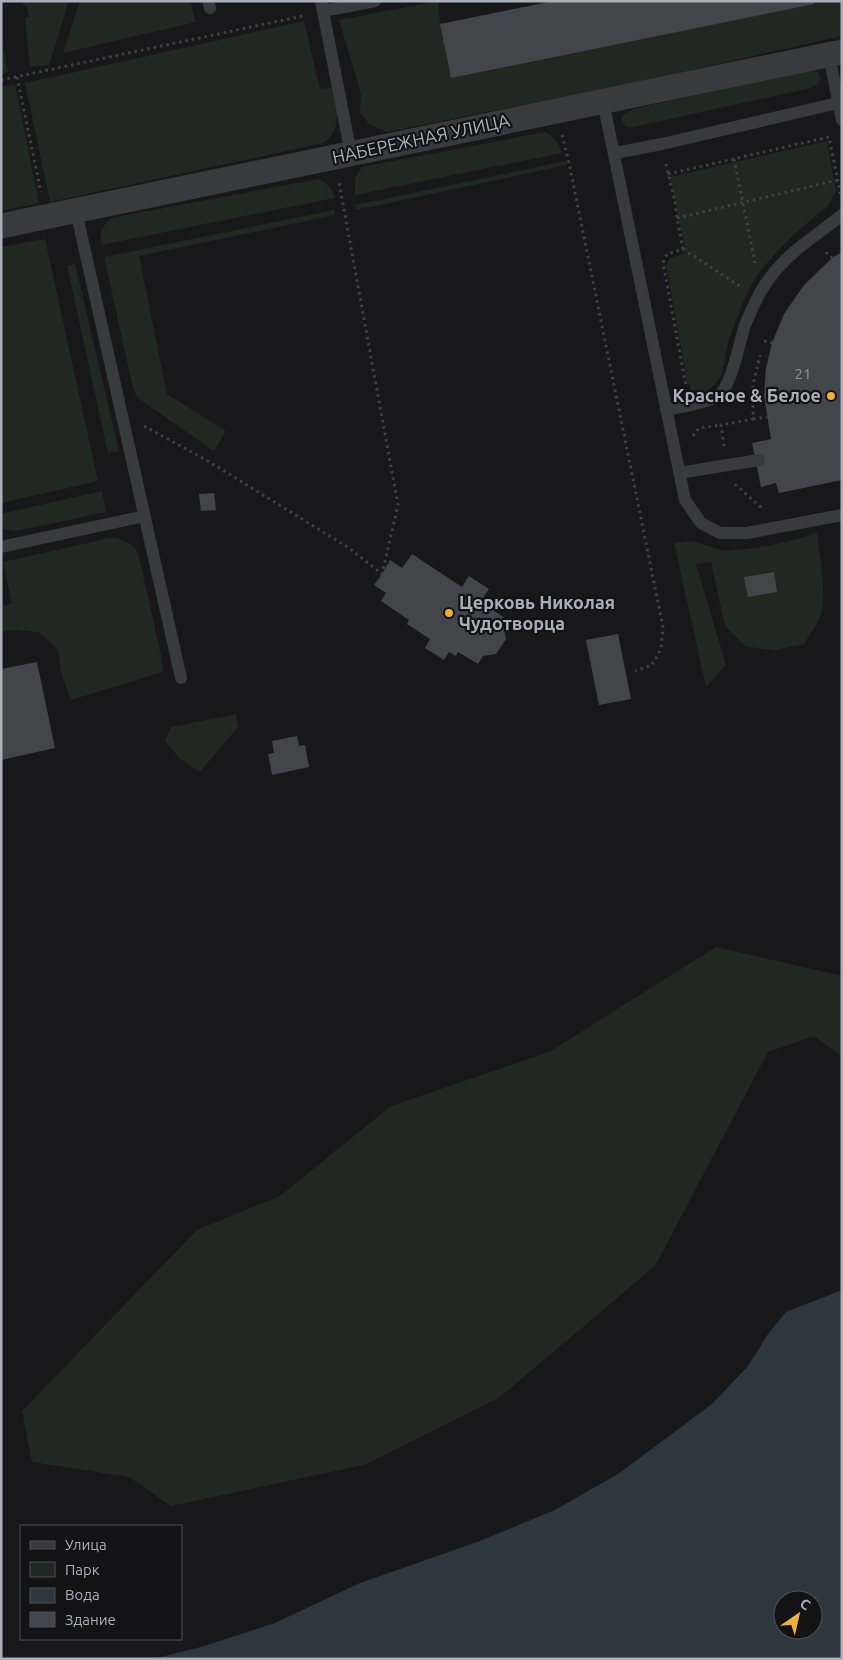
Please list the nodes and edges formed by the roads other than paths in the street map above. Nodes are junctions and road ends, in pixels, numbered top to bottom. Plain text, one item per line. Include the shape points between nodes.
1 (375, 1) edge
2 (322, 6) edge
3 (835, 54) edge
4 (603, 101) junction
5 (838, 103) junction
6 (842, 120) edge
7 (615, 153) junction
8 (343, 156) junction
9 (76, 211) junction
10 (842, 215) edge
11 (1, 226) edge
12 (666, 410) junction
13 (760, 460) dead end
14 (679, 473) junction
15 (842, 515) edge
16 (145, 516) junction
17 (1, 547) edge
18 (181, 678) dead end

1 - 2 lane
2 - 8 lane
3 - 4 street, НАБЕРЕЖНАЯ УЛИЦА
3 - 5 lane
4 - 7 lane
4 - 8 street, НАБЕРЕЖНАЯ УЛИЦА
5 - 6 lane
5 - 7 lane
7 - 12 lane
8 - 9 street, НАБЕРЕЖНАЯ УЛИЦА
9 - 11 street, НАБЕРЕЖНАЯ УЛИЦА
9 - 16 lane
10 - 12 lane via 782,262 761,291 745,325 728,384 718,396
12 - 14 lane
13 - 14 lane
14 - 15 lane via 685,500 700,523 720,533 747,533
16 - 17 lane
16 - 18 lane

